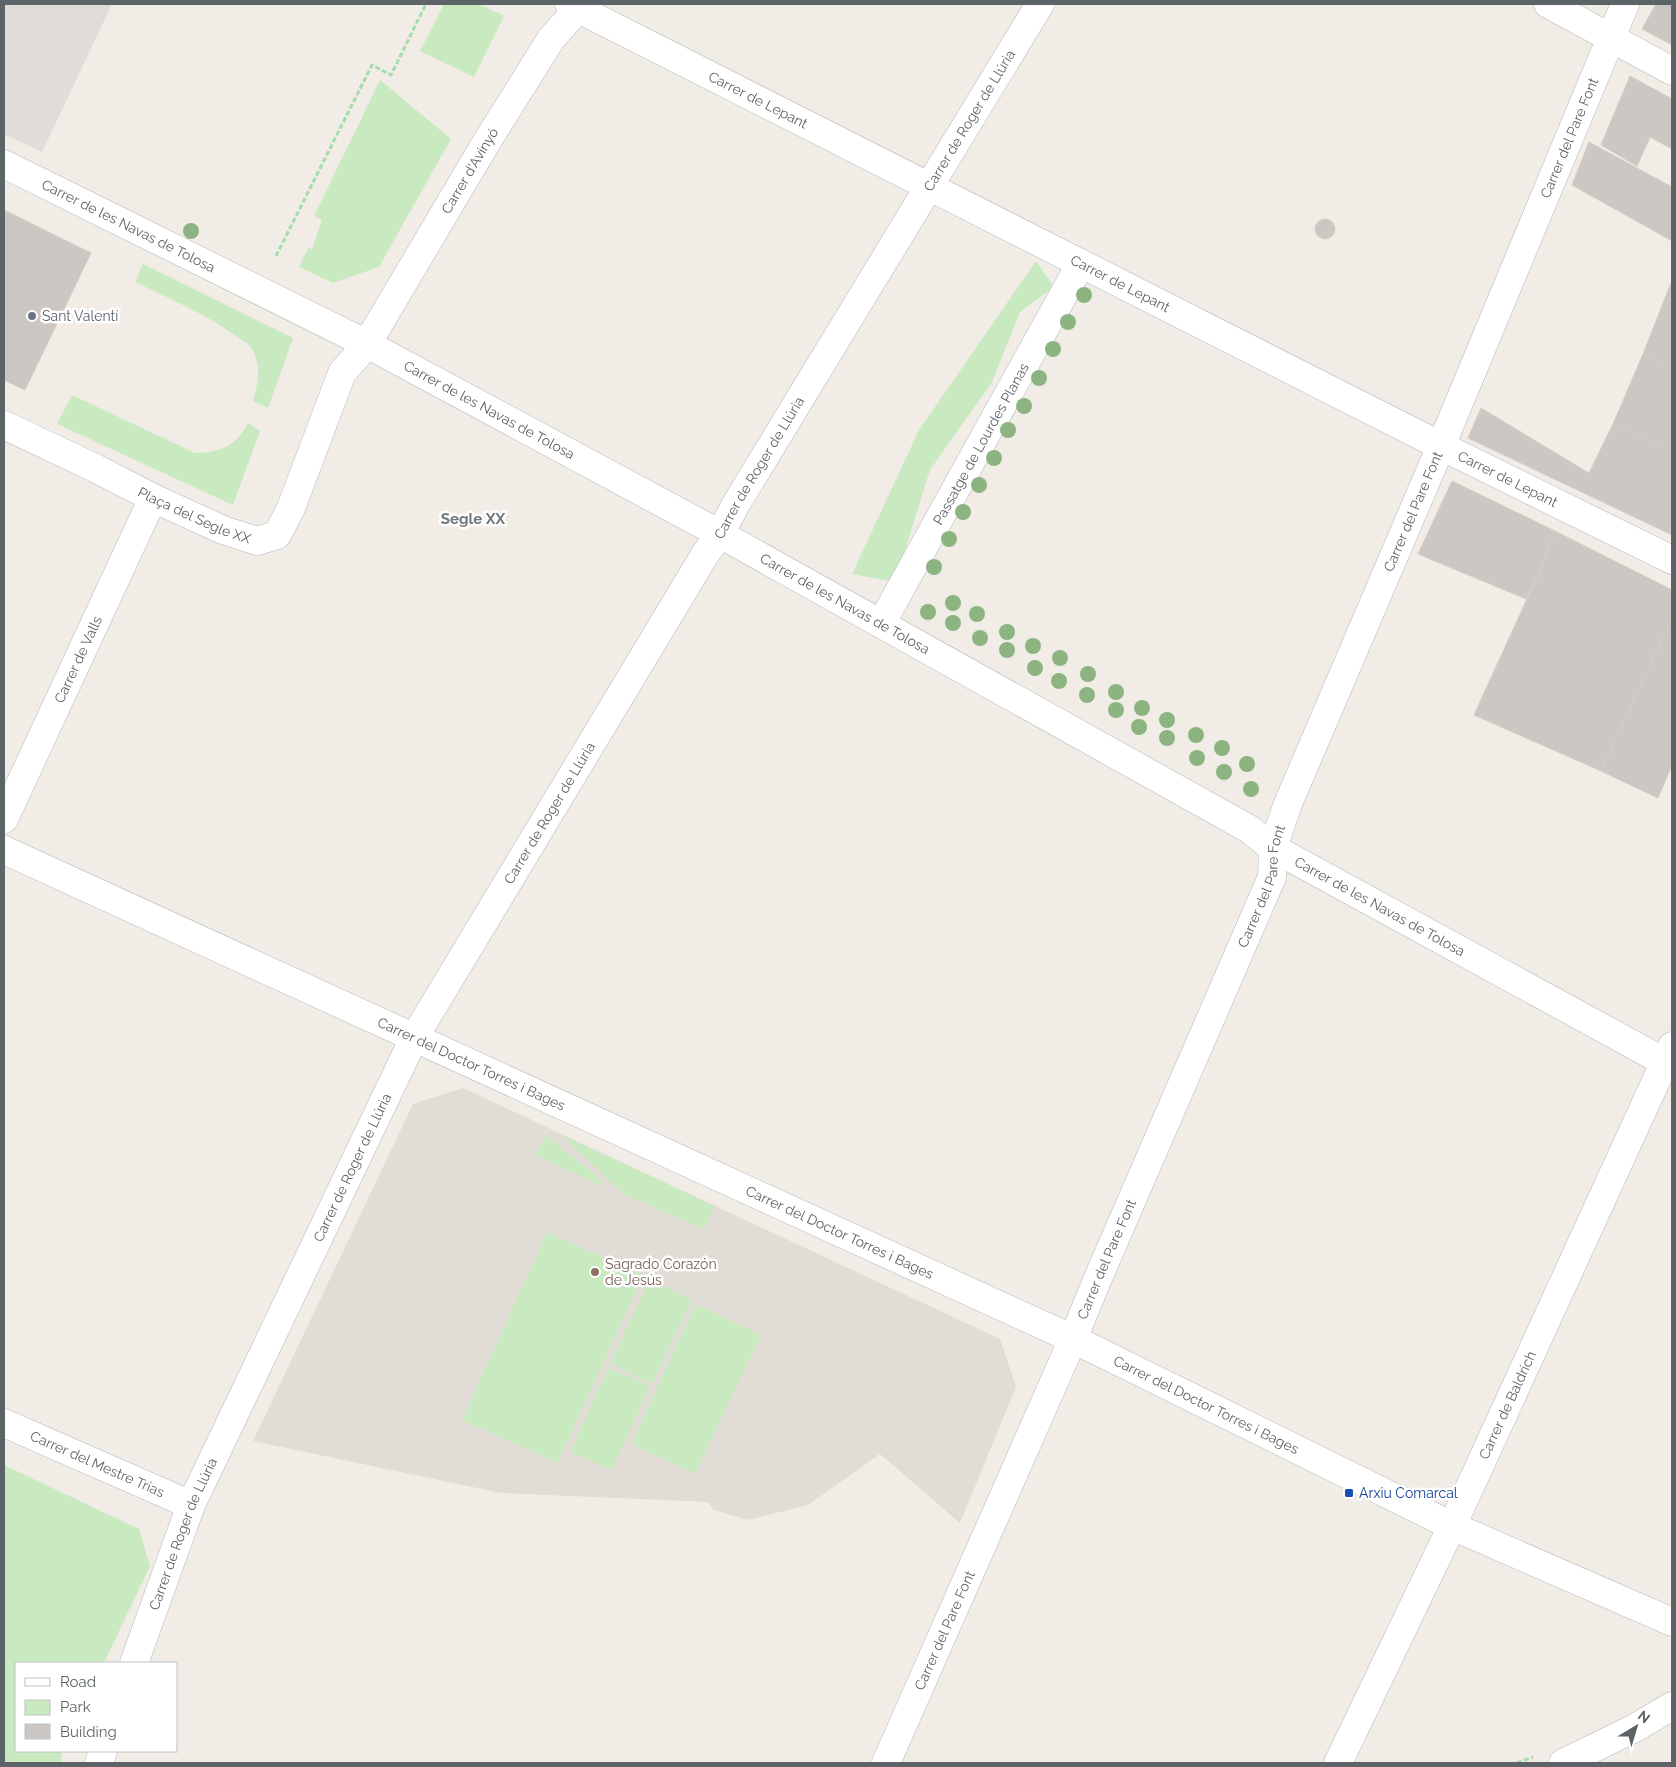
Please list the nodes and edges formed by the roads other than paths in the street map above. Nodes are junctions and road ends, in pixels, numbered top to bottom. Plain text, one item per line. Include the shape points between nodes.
1 (1040, 4) edge
2 (1548, 4) edge
3 (1625, 4) edge
4 (577, 5) edge
5 (1611, 38) junction
6 (1672, 71) edge
7 (4, 164) edge
8 (929, 186) junction
9 (1081, 263) junction
10 (367, 344) junction
11 (4, 425) edge
12 (1441, 446) junction
13 (153, 498) junction
14 (720, 534) junction
15 (1672, 560) edge
16 (881, 624) junction
17 (4, 819) edge
18 (1273, 848) junction
19 (4, 850) edge
20 (414, 1038) junction
21 (1670, 1057) edge
22 (1074, 1339) junction
23 (4, 1423) edge
24 (191, 1505) junction
25 (1452, 1526) junction
26 (1672, 1622) edge
27 (134, 1662) edge
28 (1672, 1706) edge
29 (886, 1763) edge
30 (1338, 1763) edge
31 (1563, 1763) edge

1 - 8 street, Carrer de Roger de Llúria
2 - 5 street
3 - 5 street, Carrer del Pare Font
4 - 8 street, Carrer de Lepant
4 - 10 street, Carrer d'Avinyó via 546,47 486,143
5 - 6 street
5 - 12 street, Carrer del Pare Font
7 - 10 street, Carrer de les Navas de Tolosa
8 - 9 street, Carrer de Lepant
8 - 14 street, Carrer de Roger de Llúria
9 - 12 street, Carrer de Lepant
9 - 16 street, Passatge de Lourdes Planas
10 - 13 street, Plaça del Segle XX via 342,373 291,508 277,535 257,541 223,530
10 - 14 street, Carrer de les Navas de Tolosa
11 - 13 street, Plaça del Segle XX
12 - 15 street, Carrer de Lepant
12 - 18 street, Carrer del Pare Font via 1291,797
13 - 17 street, Carrer de Valls
14 - 16 street, Carrer de les Navas de Tolosa
14 - 20 street, Carrer de Roger de Llúria
16 - 18 street, Carrer de les Navas de Tolosa via 1249,829
18 - 21 street, Carrer de les Navas de Tolosa
18 - 22 street, Carrer del Pare Font via 1272,877
19 - 20 street, Carrer del Doctor Torres i Bages
20 - 22 street, Carrer del Doctor Torres i Bages
20 - 24 street, Carrer de Roger de Llúria
21 - 25 street, Carrer de Baldrich
22 - 25 street, Carrer del Doctor Torres i Bages
22 - 29 street, Carrer del Pare Font
23 - 24 street, Carrer del Mestre Trias
24 - 27 street, Carrer de Roger de Llúria
25 - 26 street, Carrer del Doctor Torres i Bages
25 - 30 street, Carrer de Baldrich
28 - 31 street

